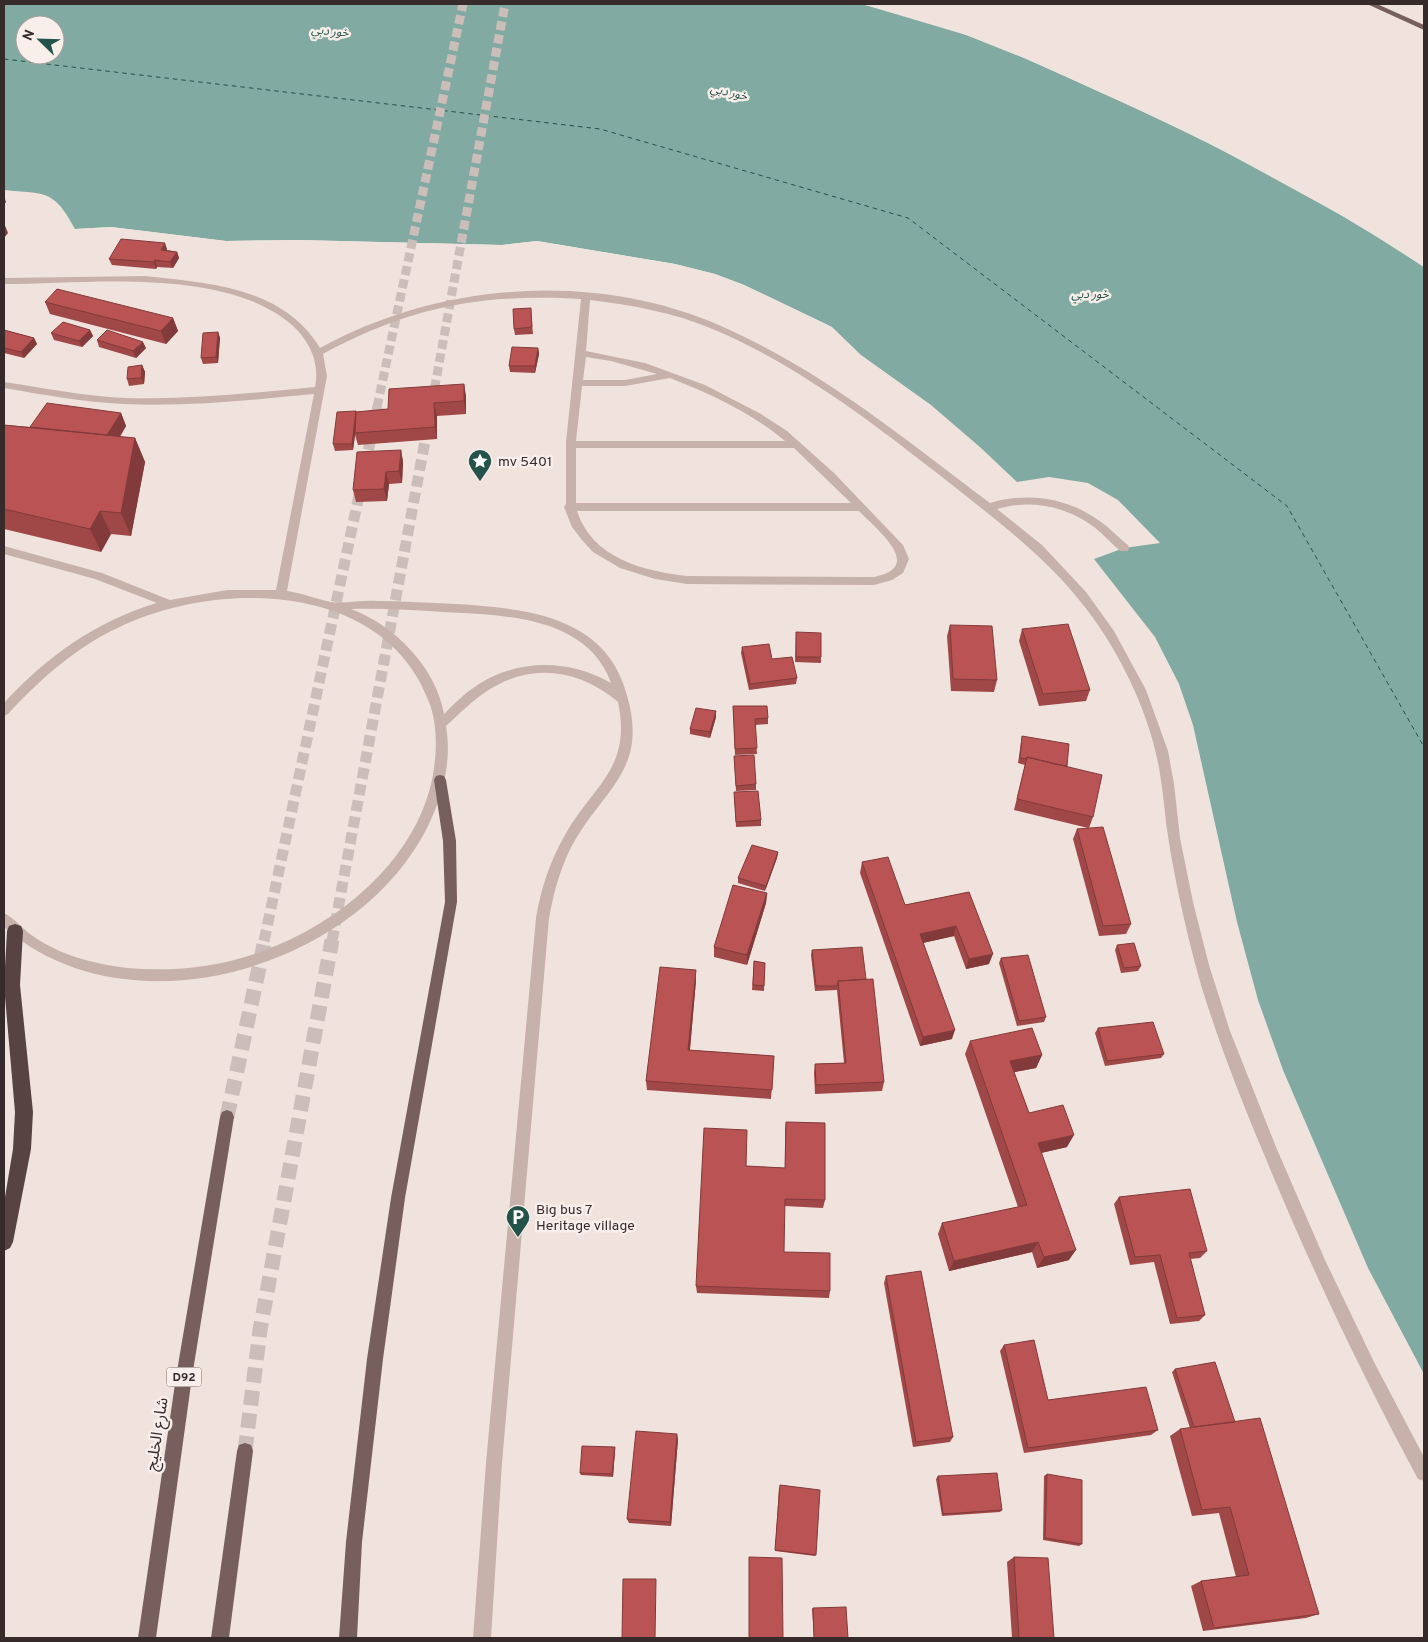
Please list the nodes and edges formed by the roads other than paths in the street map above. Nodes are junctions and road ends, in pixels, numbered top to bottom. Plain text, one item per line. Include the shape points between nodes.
1 (1371, 4) edge
2 (1424, 28) edge
3 (4, 281) edge
4 (586, 297) junction
5 (318, 353) junction
6 (581, 353) junction
7 (671, 375) junction
8 (577, 384) junction
9 (4, 385) edge
10 (320, 390) junction
11 (796, 444) junction
12 (571, 445) junction
13 (569, 507) junction
14 (860, 507) junction
15 (987, 508) junction
16 (1124, 548) dead end
17 (4, 550) edge
18 (281, 594) junction
19 (170, 604) junction
20 (334, 606) junction
21 (624, 701) junction
22 (4, 711) edge
23 (442, 723) junction
24 (440, 780) junction
25 (9, 928) edge
26 (227, 1117) tunnel mouth
27 (4, 1242) edge
28 (245, 1451) tunnel mouth
29 (1424, 1473) edge
30 (147, 1638) edge
31 (220, 1638) edge
32 (348, 1638) edge
33 (482, 1638) edge

1 - 2 main road
3 - 5 street via 145,279 212,286 240,293 288,316 306,333
4 - 5 street via 539,294 446,303 401,315
4 - 6 street
4 - 15 street via 664,310 700,320 752,344 864,414
5 - 10 street via 322,376
6 - 7 street via 628,361
6 - 8 street
7 - 8 street via 624,383
7 - 11 street via 736,405
8 - 12 street
9 - 10 street via 96,398 150,401 205,401
10 - 18 street
11 - 12 street
11 - 14 street
12 - 13 street
13 - 14 street
13 - 14 street via 576,524 601,552 625,566 662,578 885,580 900,570 903,553
15 - 16 street via 1005,501 1051,503 1093,521
15 - 29 street via 1037,548 1081,593 1118,645 1146,703 1165,765 1174,837 1214,1005 1258,1124 1326,1281
17 - 19 street via 98,576
18 - 19 street via 237,593
18 - 20 street
19 - 22 street via 130,617 77,645 31,681
20 - 21 street via 392,605 513,612 546,619 574,632 598,651 614,674
20 - 23 street via 386,633 406,651 434,697
21 - 23 street via 612,688 580,672 540,668 521,671 484,686
21 - 33 street via 628,721 621,762 565,846 545,897 494,1463
23 - 24 street
24 - 25 street via 415,839 395,867 369,894 339,918 268,955 228,968 148,976 110,972 75,963 42,950
24 - 32 main road via 452,859 451,902 398,1198 375,1359 354,1542
25 - 27 highway via 24,1112 22,1149
26 - 30 main road, شارع الخليج / D92 via 198,1286
28 - 31 main road

